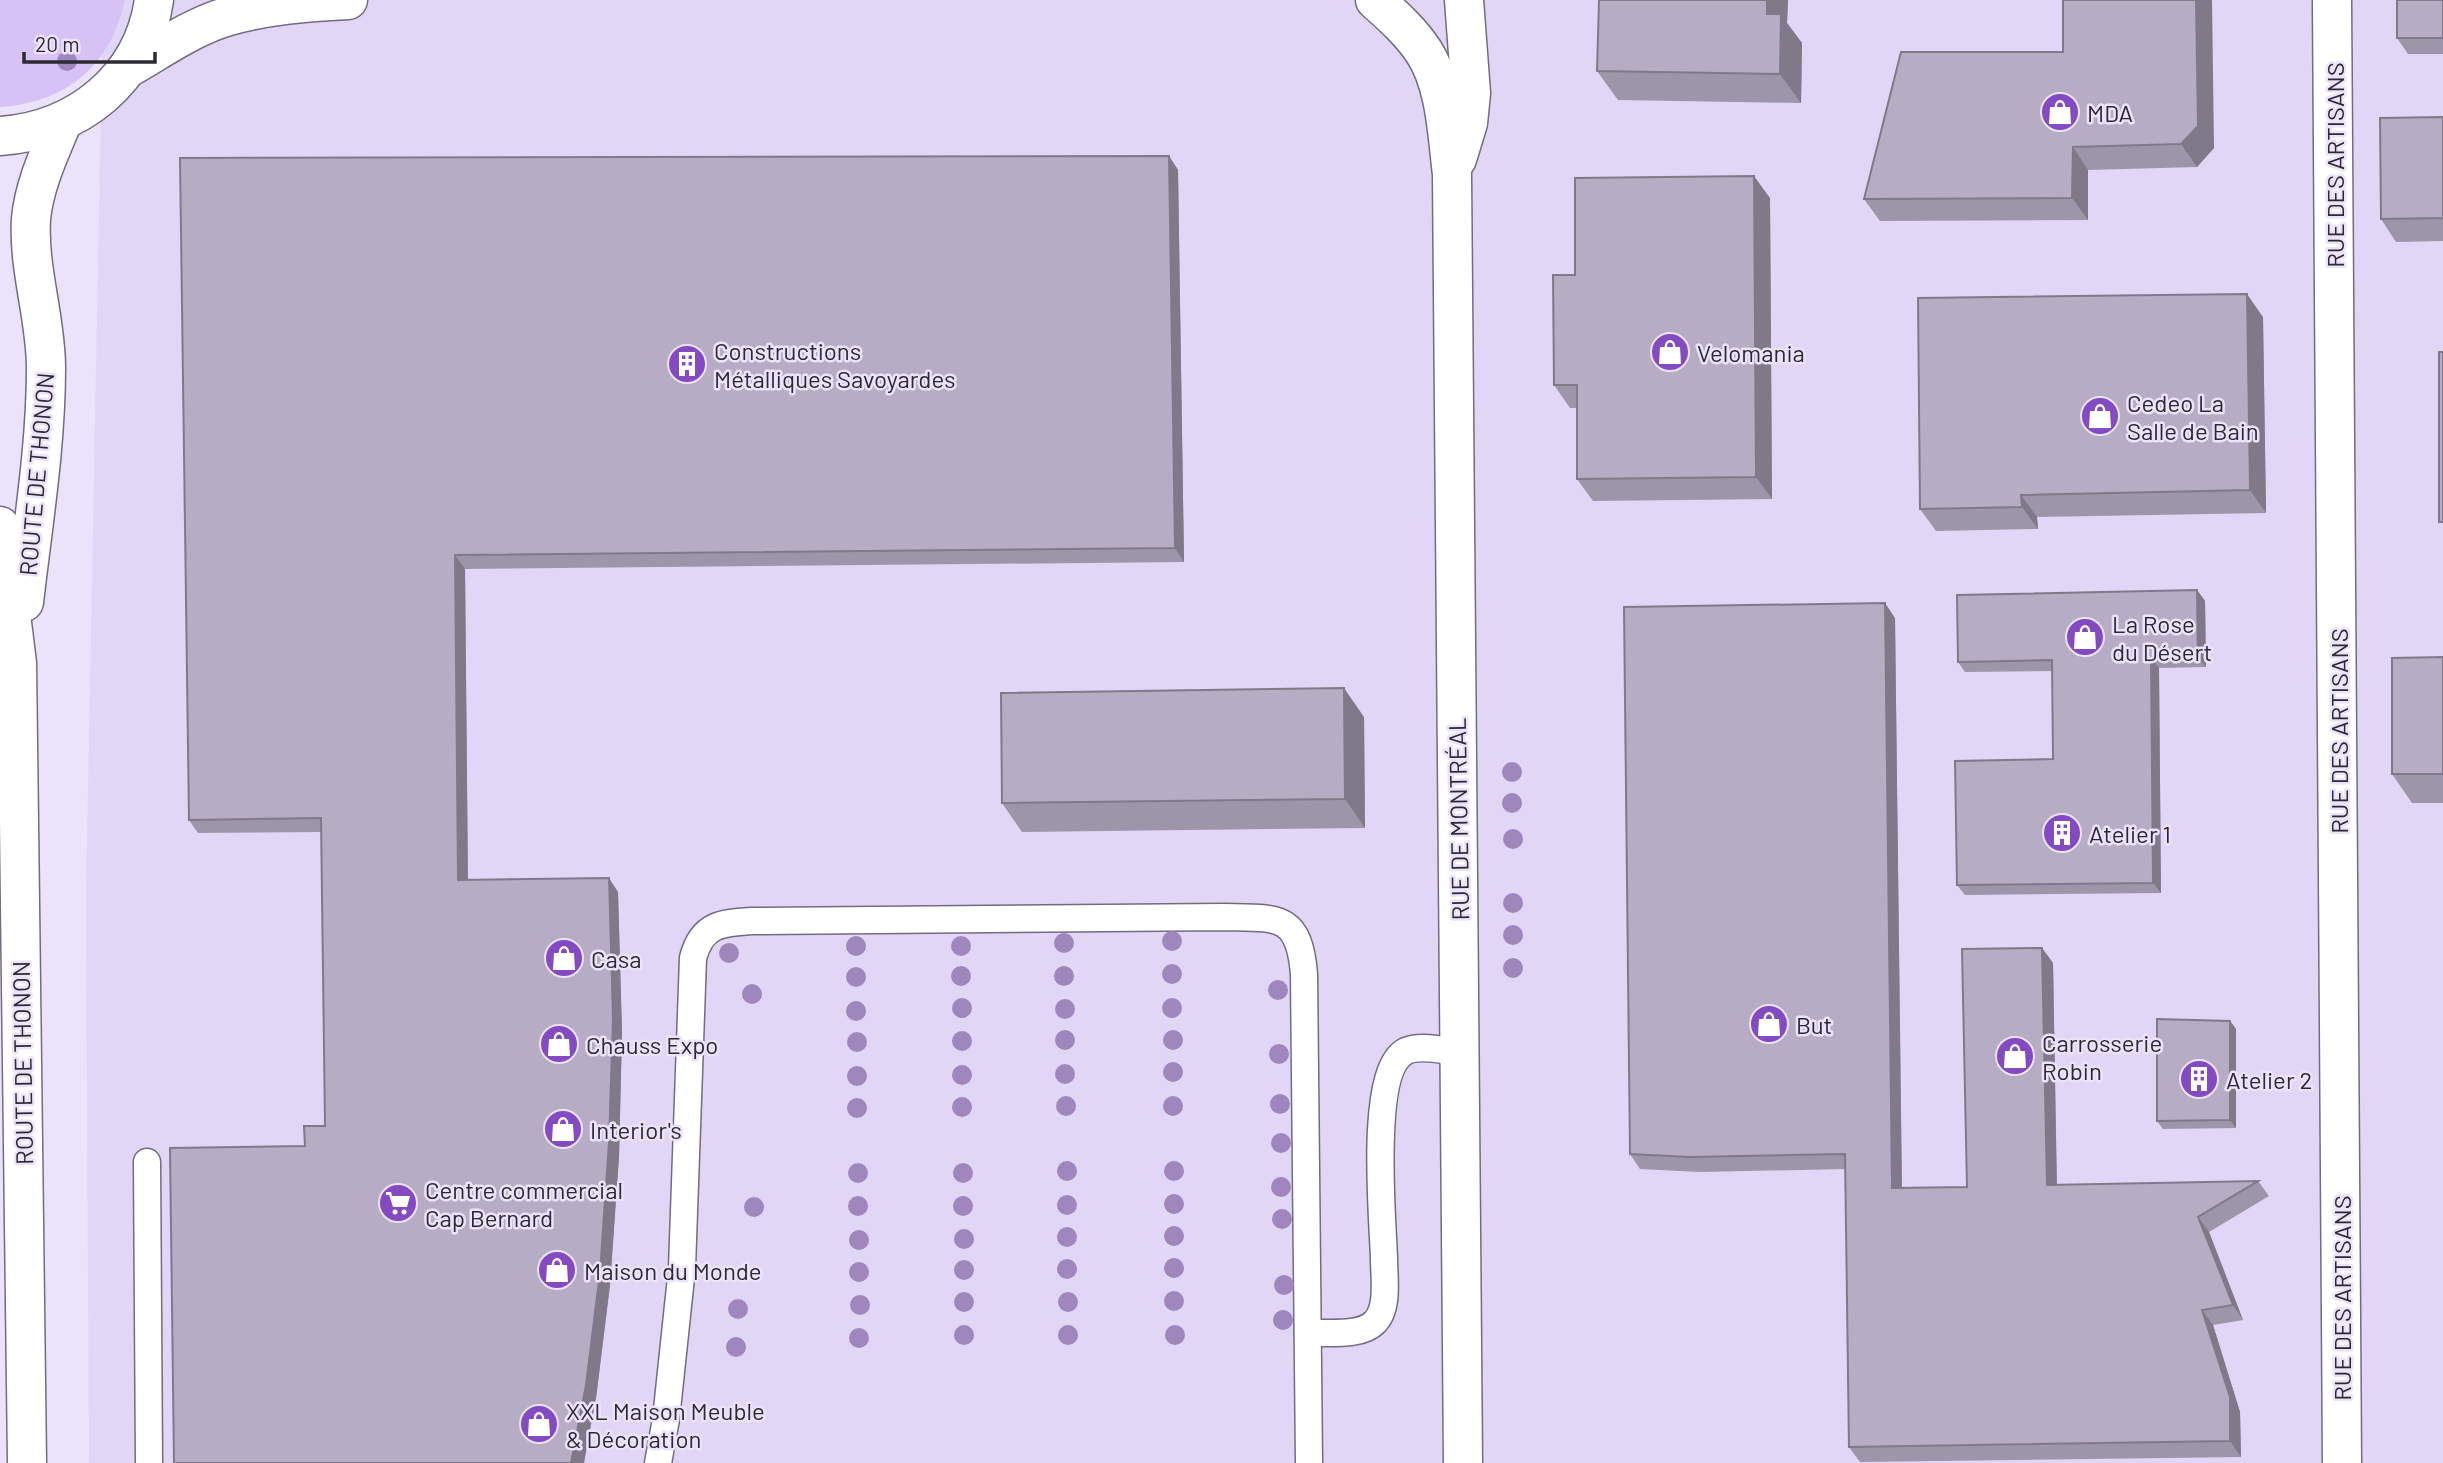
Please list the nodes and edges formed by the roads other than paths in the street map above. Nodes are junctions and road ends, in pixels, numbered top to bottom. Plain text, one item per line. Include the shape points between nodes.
1 (154, 0) edge
2 (348, 0) edge
3 (1375, 0) edge
4 (1464, 0) edge
5 (2332, 0) edge
6 (128, 68) junction
7 (62, 123) junction
8 (0, 136) edge
9 (1452, 174) junction
10 (0, 526) edge
11 (17, 663) junction
12 (1460, 1052) junction
13 (147, 1162) dead end
14 (1308, 1333) junction
15 (27, 1463) edge
16 (149, 1463) edge
17 (658, 1463) edge
18 (1309, 1463) edge
19 (1463, 1463) edge
20 (2342, 1463) edge

1 - 6 street via 147,32
2 - 6 street via 228,16
3 - 9 street, RUE DE MONTRÉAL via 1409,34 1431,65
4 - 9 street, RUE DE MONTRÉAL via 1471,93 1468,124
5 - 20 street, RUE DES ARTISANS
6 - 7 street via 99,100
7 - 8 street
7 - 11 street, ROUTE DE THONON via 31,218 45,334 45,419
9 - 12 street, RUE DE MONTRÉAL
10 - 11 street, ROUTE DE THONON
11 - 15 street, ROUTE DE THONON
12 - 14 lane via 1406,1051 1388,1082 1380,1124 1384,1286 1378,1319 1353,1331
12 - 19 street, RUE DE MONTRÉAL
13 - 16 lane
14 - 17 lane via 1304,974 1301,944 1286,926 1267,918 1235,917 722,924 703,935 693,958 682,1268
14 - 18 lane

